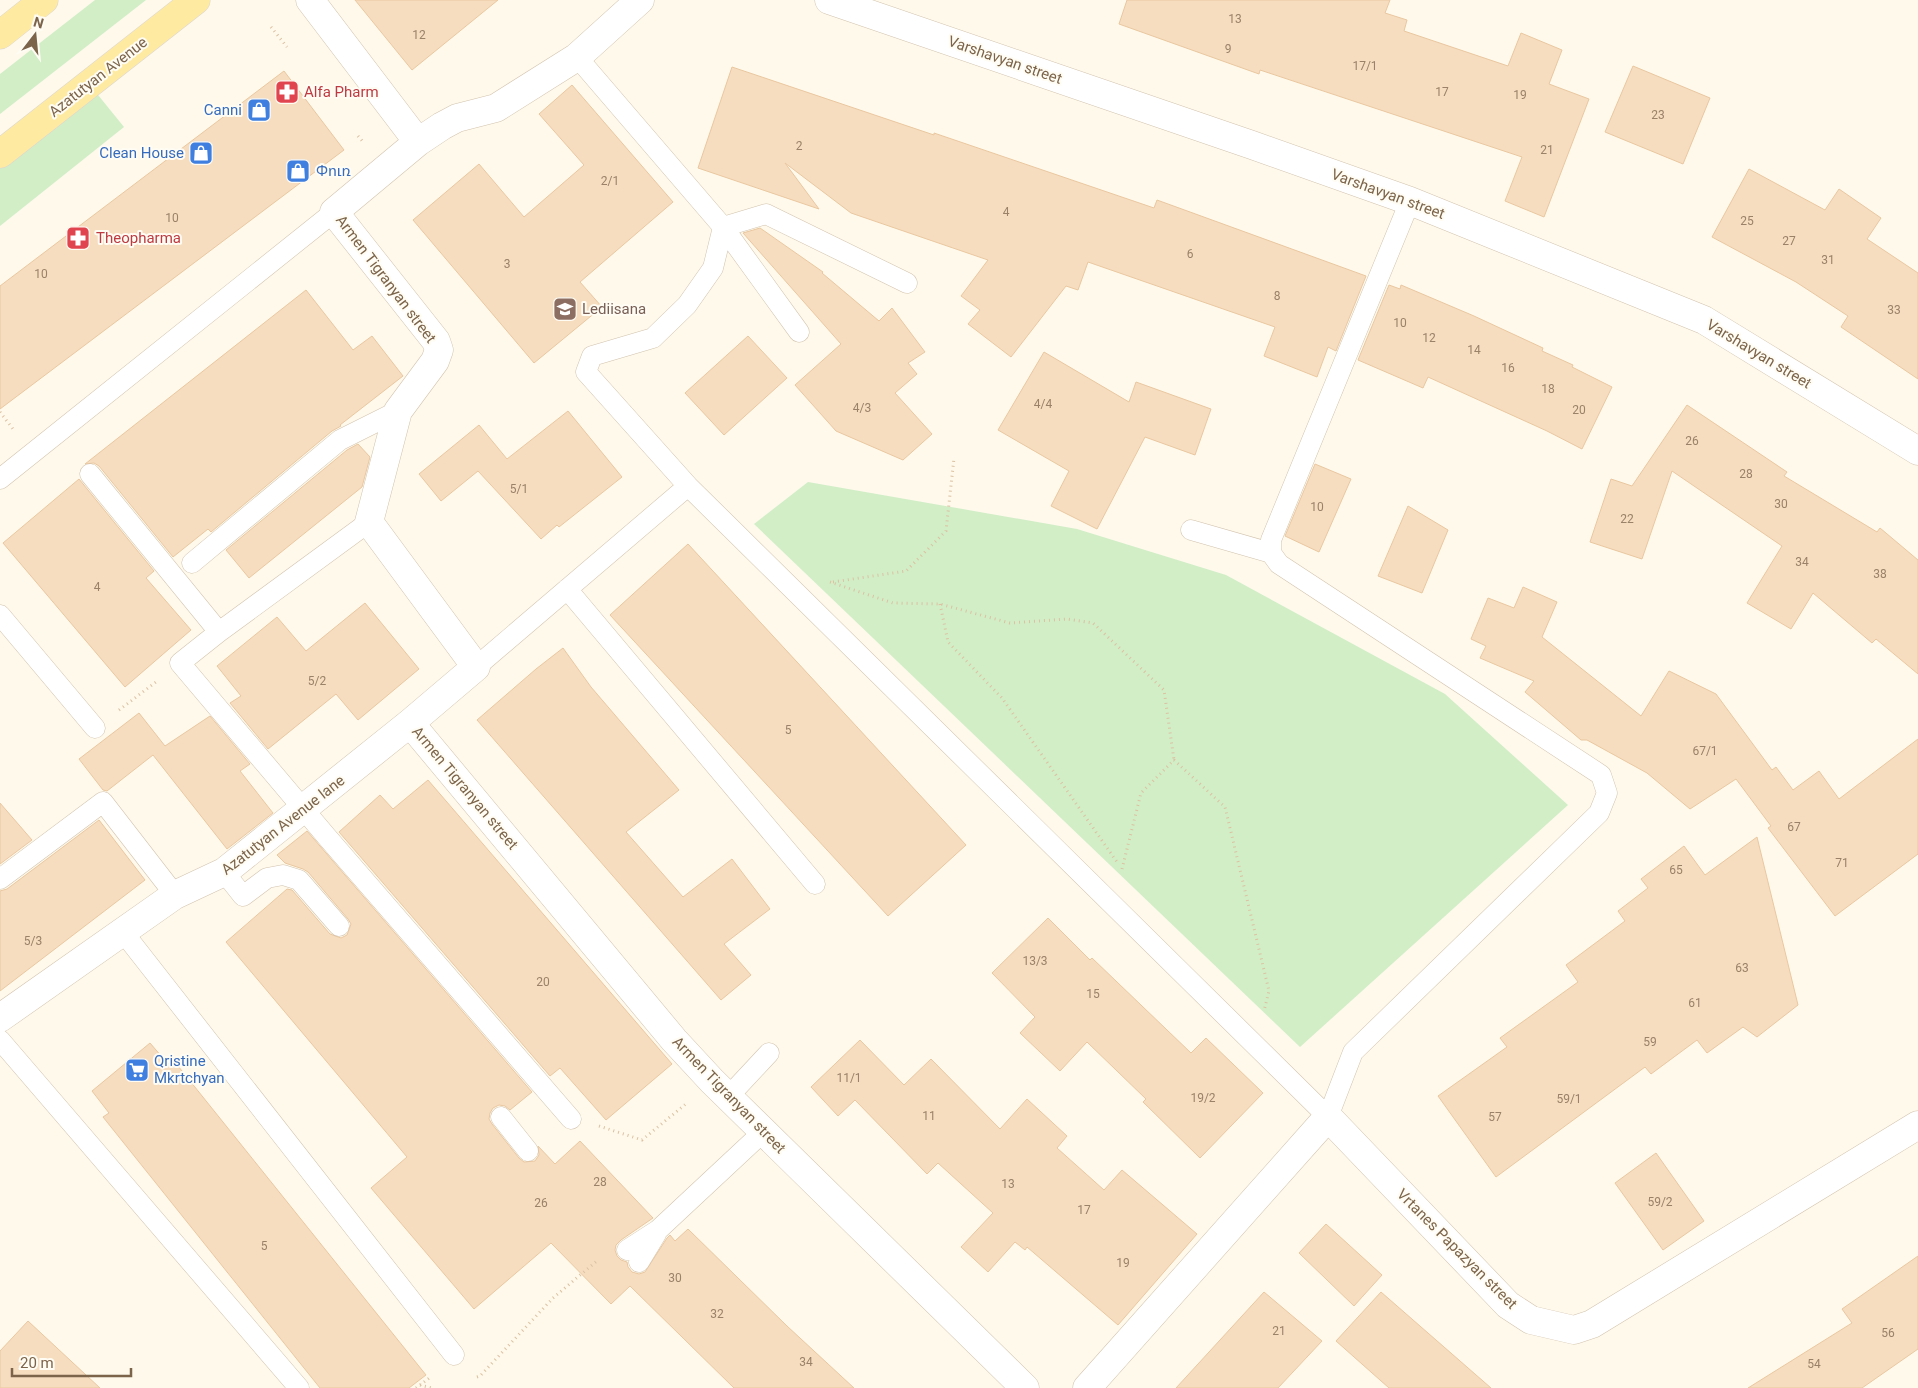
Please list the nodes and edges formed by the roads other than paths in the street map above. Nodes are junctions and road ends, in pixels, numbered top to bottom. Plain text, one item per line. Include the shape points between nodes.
1 (44, 0) edge
2 (196, 0) edge
3 (310, 0) edge
4 (640, 0) edge
5 (829, 0) edge
6 (0, 35) edge
7 (577, 57) junction
8 (418, 142) junction
9 (0, 154) edge
10 (1410, 201) junction
11 (334, 212) junction
12 (723, 227) junction
13 (907, 283) dead end
14 (799, 332) dead end
15 (398, 411) junction
16 (1918, 451) edge
17 (0, 479) edge
18 (688, 486) junction
19 (94, 487) dead end
20 (368, 522) junction
21 (1191, 530) dead end
22 (1271, 553) junction
23 (192, 563) dead end
24 (567, 589) junction
25 (0, 615) edge
26 (219, 632) junction
27 (476, 668) junction
28 (410, 723) junction
29 (95, 728) road end
30 (304, 809) junction
31 (224, 872) junction
32 (0, 879) edge
33 (815, 884) dead end
34 (176, 895) junction
35 (325, 917) dead end
36 (123, 932) junction
37 (0, 1018) edge
38 (0, 1040) edge
39 (770, 1053) dead end
40 (720, 1089) junction
41 (501, 1117) dead end
42 (1328, 1117) junction
43 (571, 1119) road end
44 (1918, 1125) edge
45 (763, 1132) junction
46 (528, 1151) dead end
47 (633, 1256) dead end
48 (454, 1355) dead end
49 (299, 1388) edge
50 (1025, 1388) edge
51 (1087, 1388) edge

1 - 6 main road
2 - 9 main road, Azatutyan Avenue
3 - 8 street
4 - 7 street
5 - 10 street, Varshavyan street
7 - 8 street via 496,108 458,118
7 - 12 lane
8 - 11 street, Armen Tigranyan street
10 - 16 street, Varshavyan street via 1704,320
10 - 22 lane via 1271,540
11 - 15 street, Armen Tigranyan street via 436,341 439,350 435,361
11 - 17 lane
12 - 13 lane via 766,214
12 - 14 lane
12 - 18 lane via 712,268 687,305 653,338 592,356 586,372
15 - 20 street, Armen Tigranyan street
15 - 23 lane via 340,440
18 - 24 lane
18 - 42 lane
19 - 26 lane
20 - 26 lane
20 - 27 street
21 - 22 lane
22 - 42 lane via 1279,564 1601,776 1607,794 1599,812 1353,1052
24 - 27 lane
24 - 33 lane
25 - 29 lane
26 - 30 lane via 180,663
27 - 28 street, Armen Tigranyan street
28 - 30 street, Azatutyan Avenue lane
28 - 40 street, Armen Tigranyan street via 674,1040
30 - 31 street, Azatutyan Avenue lane
30 - 43 lane
31 - 34 street, Azatutyan Avenue lane
31 - 35 lane via 243,896 267,878 284,876 298,880 301,892
32 - 34 lane via 103,802
34 - 36 street, Azatutyan Avenue lane
36 - 37 street, Azatutyan Avenue lane
36 - 48 lane
38 - 49 lane
39 - 40 lane
40 - 45 street, Armen Tigranyan street
41 - 46 lane
42 - 44 street, Vrtanes Papazyan street via 1508,1305 1531,1320 1574,1330 1592,1324
42 - 51 street
45 - 47 lane
45 - 50 street, Armen Tigranyan street

